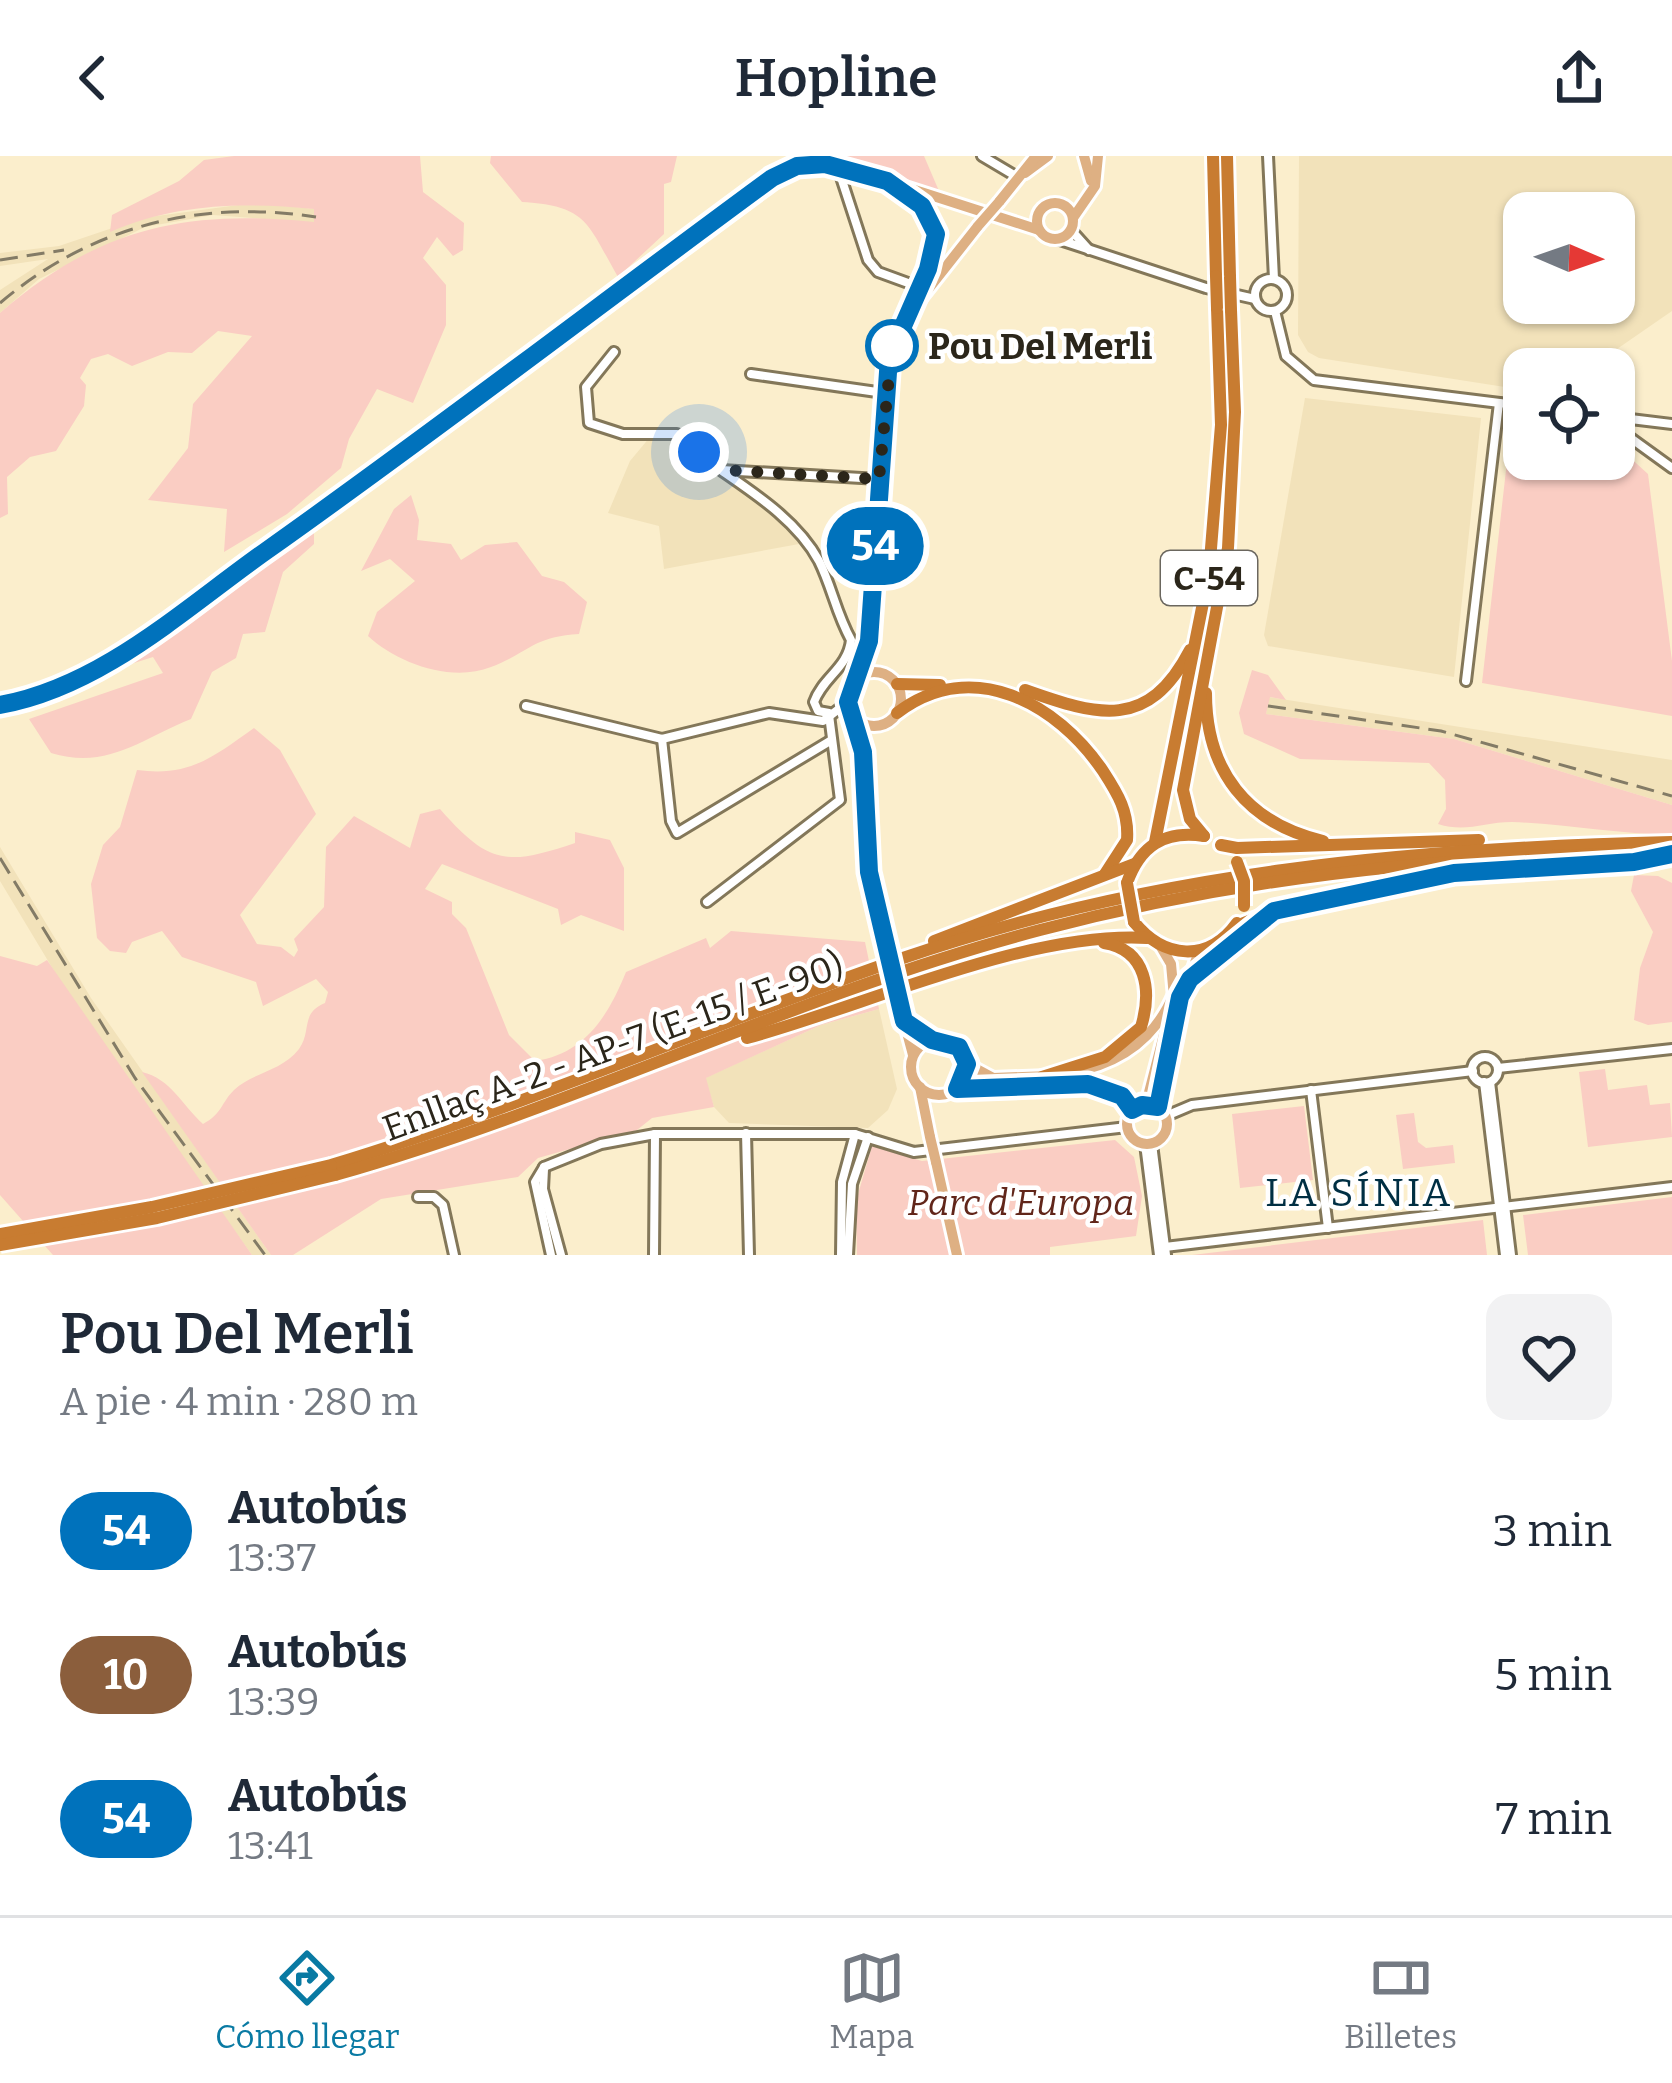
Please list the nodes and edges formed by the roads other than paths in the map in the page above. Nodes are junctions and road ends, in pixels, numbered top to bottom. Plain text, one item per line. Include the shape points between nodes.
1 (982, 156) edge
2 (997, 156) edge
3 (1036, 156) edge
4 (1048, 156) edge
5 (1084, 156) edge
6 (1098, 156) edge
7 (1213, 156) edge
8 (1227, 156) edge
9 (1268, 156) edge
10 (837, 165) junction
11 (1002, 167) junction
12 (1020, 176) junction
13 (887, 181) junction
14 (1088, 197) junction
15 (1064, 205) junction
16 (1037, 215) junction
17 (1013, 222) junction
18 (1072, 224) junction
19 (1039, 230) junction
20 (1058, 239) junction
21 (1090, 251) junction
22 (1223, 276) junction
23 (1274, 279) junction
24 (919, 287) junction
25 (1256, 299) junction
26 (1224, 309) junction
27 (1275, 311) junction
28 (902, 323) junction
29 (614, 352) dead end
30 (751, 374) dead end
31 (884, 393) junction
32 (1498, 402) junction
33 (1503, 403) edge
34 (1635, 420) edge
35 (1672, 424) edge
36 (1635, 444) edge
37 (1672, 468) edge
38 (721, 470) junction
39 (879, 479) junction
40 (1201, 627) junction
41 (869, 641) junction
42 (1206, 670) junction
43 (861, 676) junction
44 (892, 680) junction
45 (1466, 681) dead end
46 (848, 702) junction
47 (0, 705) edge
48 (526, 706) dead end
49 (829, 713) junction
50 (897, 713) junction
51 (854, 717) junction
52 (884, 724) junction
53 (662, 740) junction
54 (830, 740) junction
55 (863, 752) junction
56 (1204, 836) junction
57 (1155, 842) junction
58 (1672, 842) edge
59 (1221, 844) junction
60 (1341, 844) junction
61 (1672, 854) edge
62 (1134, 864) junction
63 (1078, 890) junction
64 (707, 902) dead end
65 (1274, 911) junction
66 (1236, 926) junction
67 (1147, 938) junction
68 (1061, 946) junction
69 (1161, 947) junction
70 (1199, 951) junction
71 (1177, 995) junction
72 (904, 1021) junction
73 (932, 1040) junction
74 (702, 1042) junction
75 (1670, 1048) edge
76 (913, 1057) junction
77 (967, 1064) junction
78 (1498, 1068) junction
79 (1473, 1071) junction
80 (1042, 1077) junction
81 (1487, 1082) junction
82 (920, 1087) junction
83 (957, 1089) junction
84 (1312, 1090) junction
85 (941, 1095) junction
86 (1157, 1109) junction
87 (1132, 1110) junction
88 (926, 1120) junction
89 (1127, 1127) junction
90 (746, 1133) junction
91 (655, 1134) junction
92 (855, 1134) junction
93 (868, 1137) junction
94 (1149, 1144) junction
95 (333, 1170) junction
96 (1672, 1186) edge
97 (418, 1196) dead end
98 (1502, 1207) junction
99 (1328, 1228) junction
100 (0, 1234) edge
101 (0, 1245) edge
102 (1163, 1252) edge
103 (454, 1255) edge
104 (556, 1255) edge
105 (654, 1255) edge
106 (749, 1255) edge
107 (845, 1255) edge
108 (957, 1255) edge
109 (1508, 1255) edge

1 - 11 street
2 - 11 street
3 - 12 main road
4 - 12 main road
5 - 14 main road
6 - 14 main road
7 - 22 highway, C-54 / C-54
8 - 22 highway, C-54 / C-54
9 - 23 street
10 - 13 main road
10 - 24 street via 868,260
10 - 47 main road via 797,166 772,178 107,663 46,694
11 - 12 street
12 - 28 main road, bridge
13 - 17 main road
13 - 24 main road via 922,206 934,226
14 - 15 main road
14 - 18 main road
15 - 16 main road via 1048,203
15 - 18 main road
16 - 17 main road
16 - 19 main road
17 - 19 main road
18 - 20 main road
18 - 21 street
19 - 20 main road
20 - 21 street
21 - 25 street
22 - 26 highway, C-54 / C-54, bridge
23 - 25 street via 1260,284
23 - 27 street via 1288,295
24 - 28 main road
25 - 27 street
26 - 40 highway, C-54
26 - 42 highway, C-54 / C-54 via 1233,478
27 - 32 street via 1286,356 1314,380
28 - 31 main road
29 - 38 street via 586,387 590,423 622,434 677,434
30 - 31 street
31 - 39 main road
32 - 33 street
32 - 45 street
34 - 35 street
36 - 37 street
38 - 39 street
38 - 49 street via 766,502 819,562 851,640 845,662 814,702
39 - 41 main road
40 - 44 highway via 1175,678 1128,710 1084,711 992,683
40 - 57 highway, C-54
41 - 43 main road
41 - 44 main road
42 - 56 highway, C-54 / C-54 via 1183,790
42 - 60 highway via 1213,750 1234,792 1284,828
43 - 44 main road
43 - 46 main road
44 - 50 main road via 902,699
46 - 49 street
46 - 51 main road
48 - 53 street
49 - 53 street via 813,722 769,713
49 - 54 street
50 - 52 main road
50 - 63 highway via 932,692 1005,691 1076,735 1117,792 1128,826 1117,863
51 - 52 main road
51 - 55 main road
52 - 55 main road
53 - 54 street via 677,833
54 - 64 street via 840,800
55 - 72 main road, bridge via 864,838
56 - 57 highway
56 - 59 highway
57 - 62 highway
58 - 60 highway via 1629,836
58 - 74 highway, Enllaç A-2 - AP-7 (E-15 / E-90) via 1370,855 1214,879 906,957
59 - 60 highway
59 - 66 highway, bridge via 1244,881
61 - 65 highway via 1454,873
61 - 74 highway, Enllaç A-2 - AP-7 (E-15 / E-90) via 1480,859 1187,897 1039,930
62 - 63 highway
62 - 67 highway, bridge via 1127,884 1134,922
63 - 74 highway via 786,994
65 - 66 highway
65 - 71 highway via 1207,960
66 - 70 highway
67 - 68 highway
67 - 69 highway
68 - 74 highway
68 - 80 highway via 1101,943 1132,954 1144,973 1147,1009 1126,1045
69 - 70 highway
69 - 71 main road
70 - 71 main road
71 - 80 main road via 1151,1035 1125,1055
71 - 86 main road
72 - 73 main road
72 - 76 main road
73 - 76 main road
73 - 77 main road via 959,1047
74 - 95 highway, Enllaç A-2 - AP-7 (E-15 / E-90) via 486,1129
75 - 78 street
76 - 82 main road
77 - 80 main road via 980,1075
77 - 83 main road
78 - 79 street via 1484,1057
78 - 81 street
79 - 81 street
79 - 84 street
81 - 98 street
82 - 85 main road
82 - 88 main road
83 - 85 main road
83 - 87 main road via 1088,1084 1122,1096
84 - 86 street
84 - 99 street
85 - 88 main road
86 - 87 main road
86 - 94 main road via 1166,1133
87 - 89 main road
88 - 108 main road, bridge
89 - 93 street via 914,1153
89 - 94 main road
90 - 91 street
90 - 92 street
90 - 106 street
91 - 104 street via 544,1167
91 - 105 street
92 - 93 street
92 - 107 street via 842,1182
93 - 107 street via 852,1184
94 - 102 street
95 - 100 highway, Enllaç A-2 - AP-7 (E-15 / E-90), bridge
95 - 101 highway, Enllaç A-2 - AP-7 (E-15 / E-90), bridge via 194,1210
96 - 98 street
97 - 103 street via 442,1205
98 - 99 street
98 - 109 street
99 - 102 street

